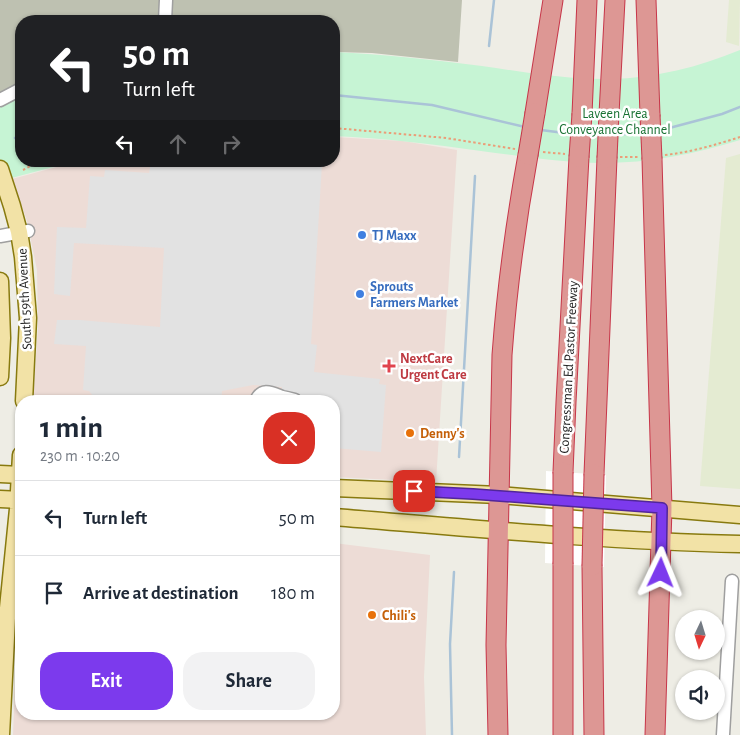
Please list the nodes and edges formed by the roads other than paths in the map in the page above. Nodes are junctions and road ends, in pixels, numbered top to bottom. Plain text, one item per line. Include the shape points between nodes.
1 (166, 0) edge
2 (553, 0) edge
3 (587, 0) edge
4 (615, 0) edge
5 (646, 0) edge
6 (165, 15) edge
7 (15, 92) edge
8 (0, 100) edge
9 (0, 169) edge
10 (23, 231) junction
11 (0, 236) edge
12 (0, 281) edge
13 (1, 338) edge
14 (0, 377) edge
15 (24, 395) edge
16 (261, 395) edge
17 (278, 395) edge
18 (0, 474) edge
19 (15, 475) edge
20 (340, 488) edge
21 (499, 495) junction
22 (0, 499) edge
23 (15, 500) edge
24 (662, 508) junction
25 (740, 515) edge
26 (340, 518) edge
27 (498, 531) junction
28 (662, 541) junction
29 (740, 544) edge
30 (15, 545) edge
31 (732, 581) dead end
32 (1, 735) edge
33 (498, 735) edge
34 (563, 735) edge
35 (594, 735) edge
36 (655, 735) edge
37 (723, 735) edge

1 - 6 street
2 - 21 highway, bridge via 505,313
3 - 34 highway, Congressman Ed Pastor Freeway, bridge via 563,472
4 - 35 highway, bridge via 594,474
5 - 24 highway, bridge
7 - 8 street
9 - 10 main road, South 59th Avenue
10 - 11 street
10 - 15 main road, South 59th Avenue via 28,318
12 - 13 main road, South 59th Avenue
13 - 14 main road, South 59th Avenue
16 - 17 street via 267,392
18 - 19 main road
20 - 21 main road
21 - 24 main road
21 - 27 highway
22 - 23 main road
24 - 25 main road
24 - 28 highway
26 - 27 main road
27 - 28 main road
27 - 33 highway
28 - 29 main road
28 - 36 highway
30 - 32 main road via 7,618
31 - 37 street

